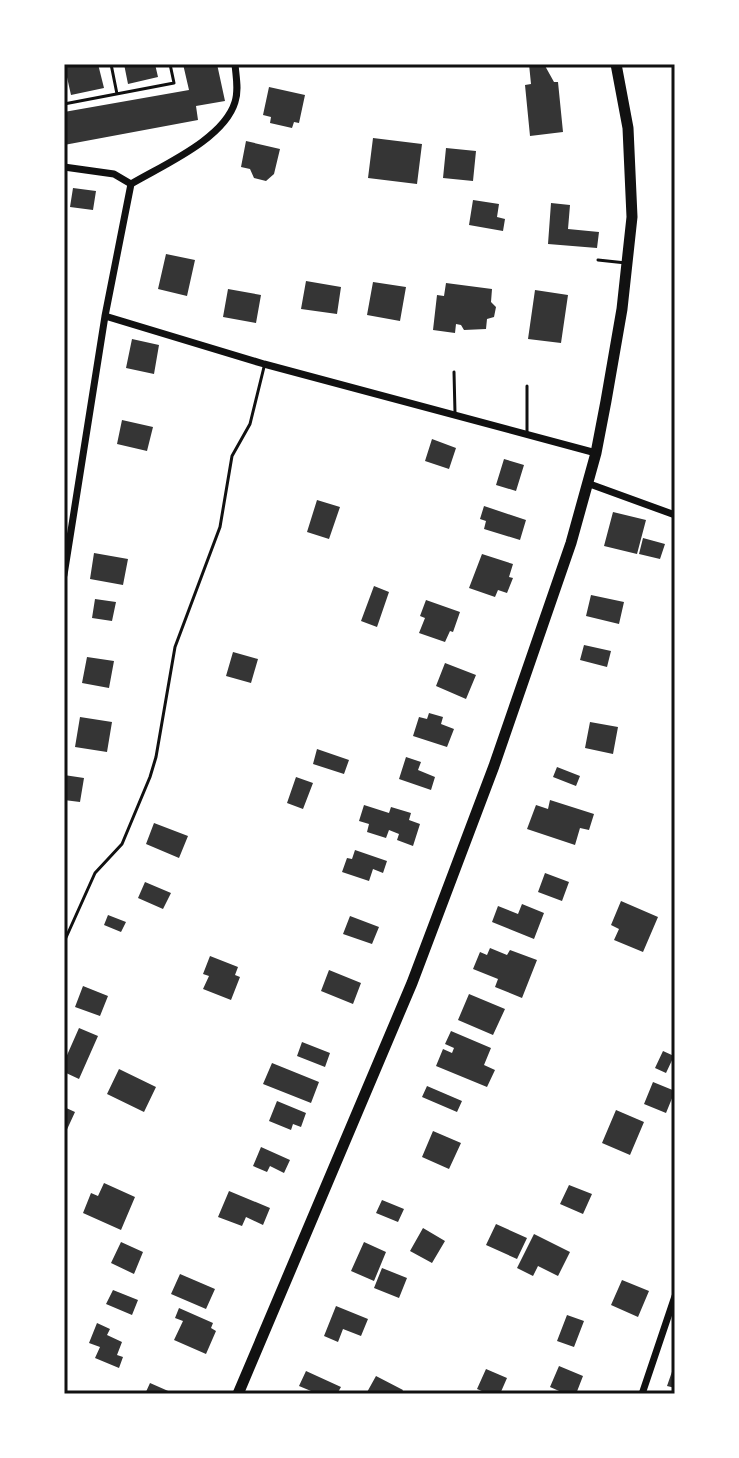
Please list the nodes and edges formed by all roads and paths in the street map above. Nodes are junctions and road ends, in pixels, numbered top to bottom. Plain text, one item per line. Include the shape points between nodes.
1 (111, 64) edge
2 (170, 64) edge
3 (235, 64) edge
4 (616, 64) edge
5 (117, 94) junction
6 (64, 104) edge
7 (64, 167) edge
8 (131, 184) junction
9 (598, 260) dead end
10 (627, 263) junction
11 (105, 316) junction
12 (264, 364) junction
13 (454, 372) dead end
14 (527, 386) dead end
15 (455, 415) junction
16 (527, 434) junction
17 (596, 453) junction
18 (587, 483) junction
19 (675, 515) edge
20 (64, 575) edge
21 (64, 942) edge
22 (675, 1296) edge
23 (238, 1394) edge
24 (642, 1394) edge

1 - 5 lane
2 - 5 lane via 174,83
3 - 8 street via 236,99 225,121 198,144
4 - 10 main road via 628,128 632,217
5 - 6 lane
7 - 8 street via 114,174
8 - 11 street
9 - 10 lane
10 - 17 main road
11 - 12 street
11 - 20 street
12 - 15 street
12 - 21 lane via 250,424 232,456 220,527 175,647 150,777 122,844 95,873
13 - 15 lane
14 - 16 lane
15 - 16 street
16 - 17 street
17 - 18 main road
18 - 19 street
18 - 23 main road via 499,751 412,983
22 - 24 street

